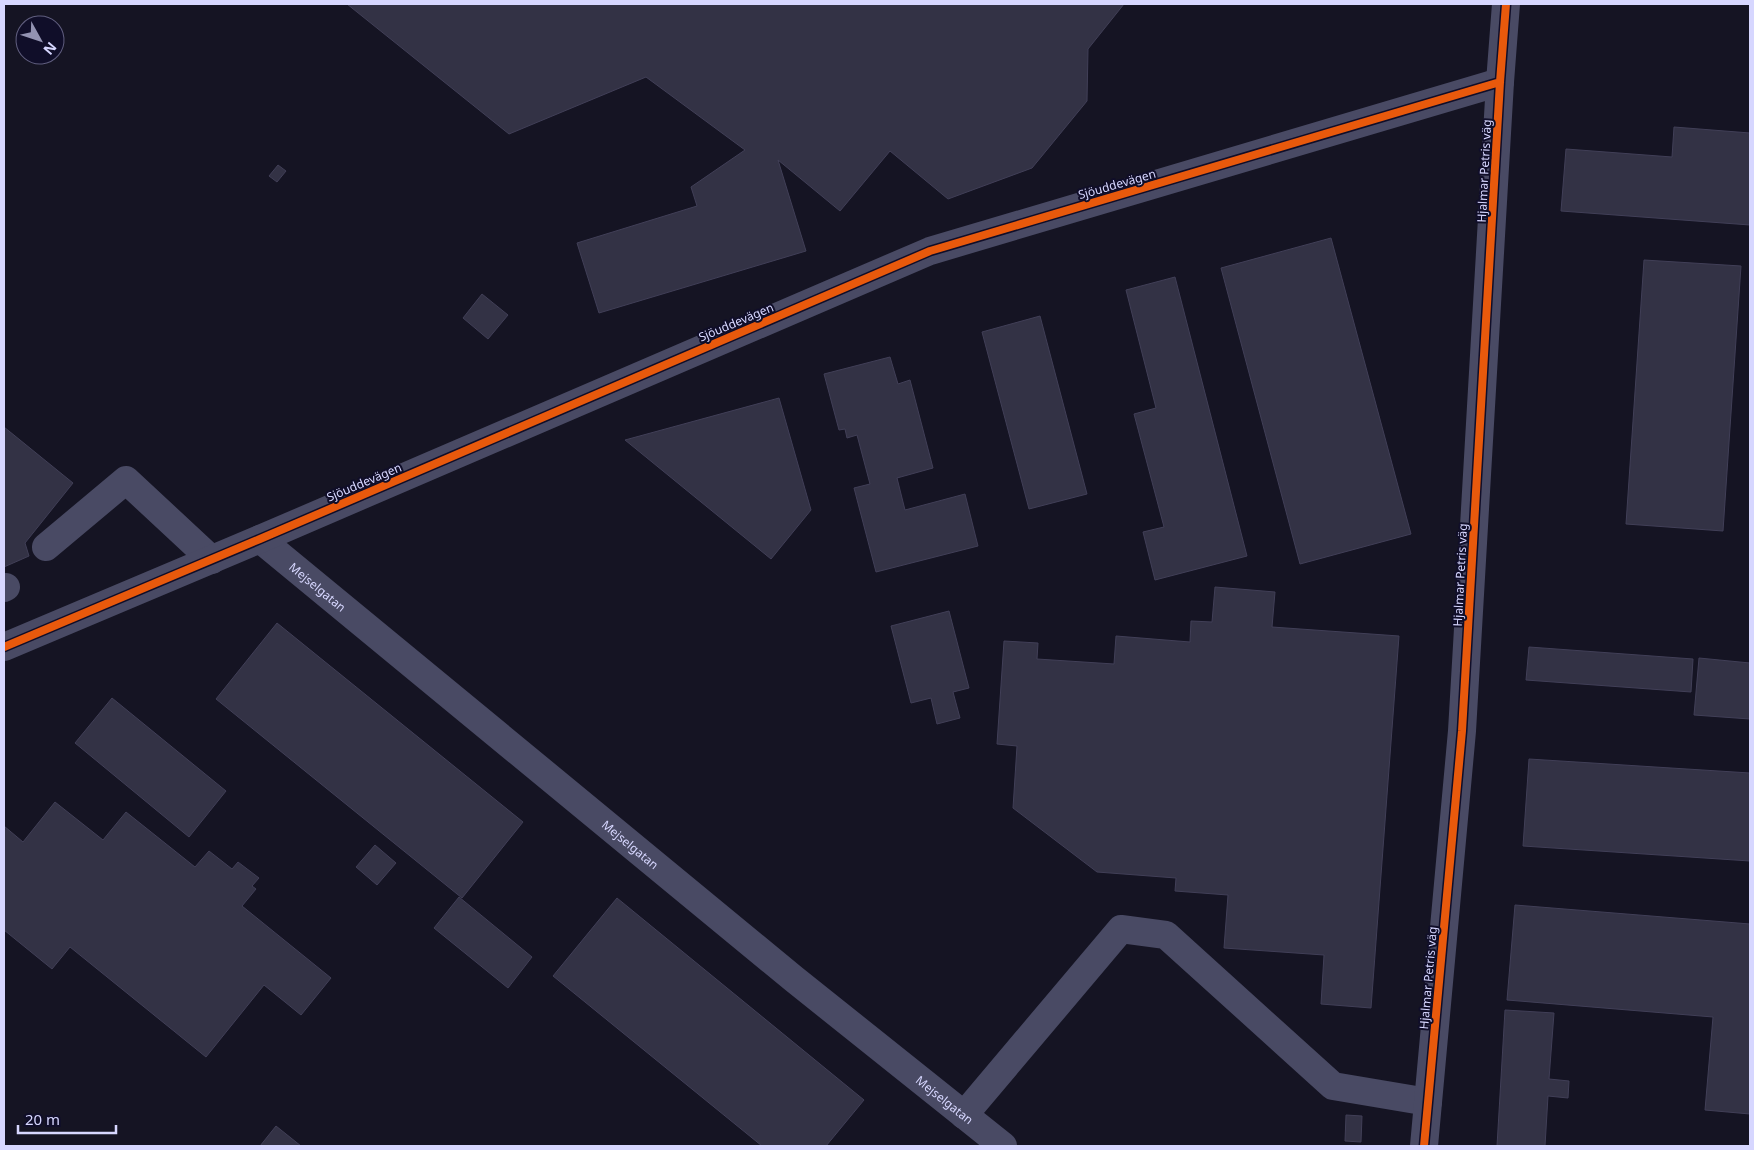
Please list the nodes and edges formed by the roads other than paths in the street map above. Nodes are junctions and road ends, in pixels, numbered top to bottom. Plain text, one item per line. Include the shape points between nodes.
1 (1506, 4) edge
2 (1500, 82) junction
3 (260, 539) junction
4 (46, 547) dead end
5 (212, 560) junction
6 (4, 647) edge
7 (1428, 1102) junction
8 (964, 1115) junction
9 (1003, 1146) edge
10 (1424, 1146) edge

1 - 2 street, Hjalmar Petris väg
2 - 3 street, Sjöuddevägen via 930,251
2 - 7 street, Hjalmar Petris väg via 1462,731
3 - 5 street, Sjöuddevägen
3 - 8 street, Mejselgatan
4 - 5 street via 126,480
5 - 6 street, Sjöuddevägen
7 - 8 street via 1333,1086 1166,934 1121,930
7 - 10 street, Hjalmar Petris väg
8 - 9 street, Mejselgatan

